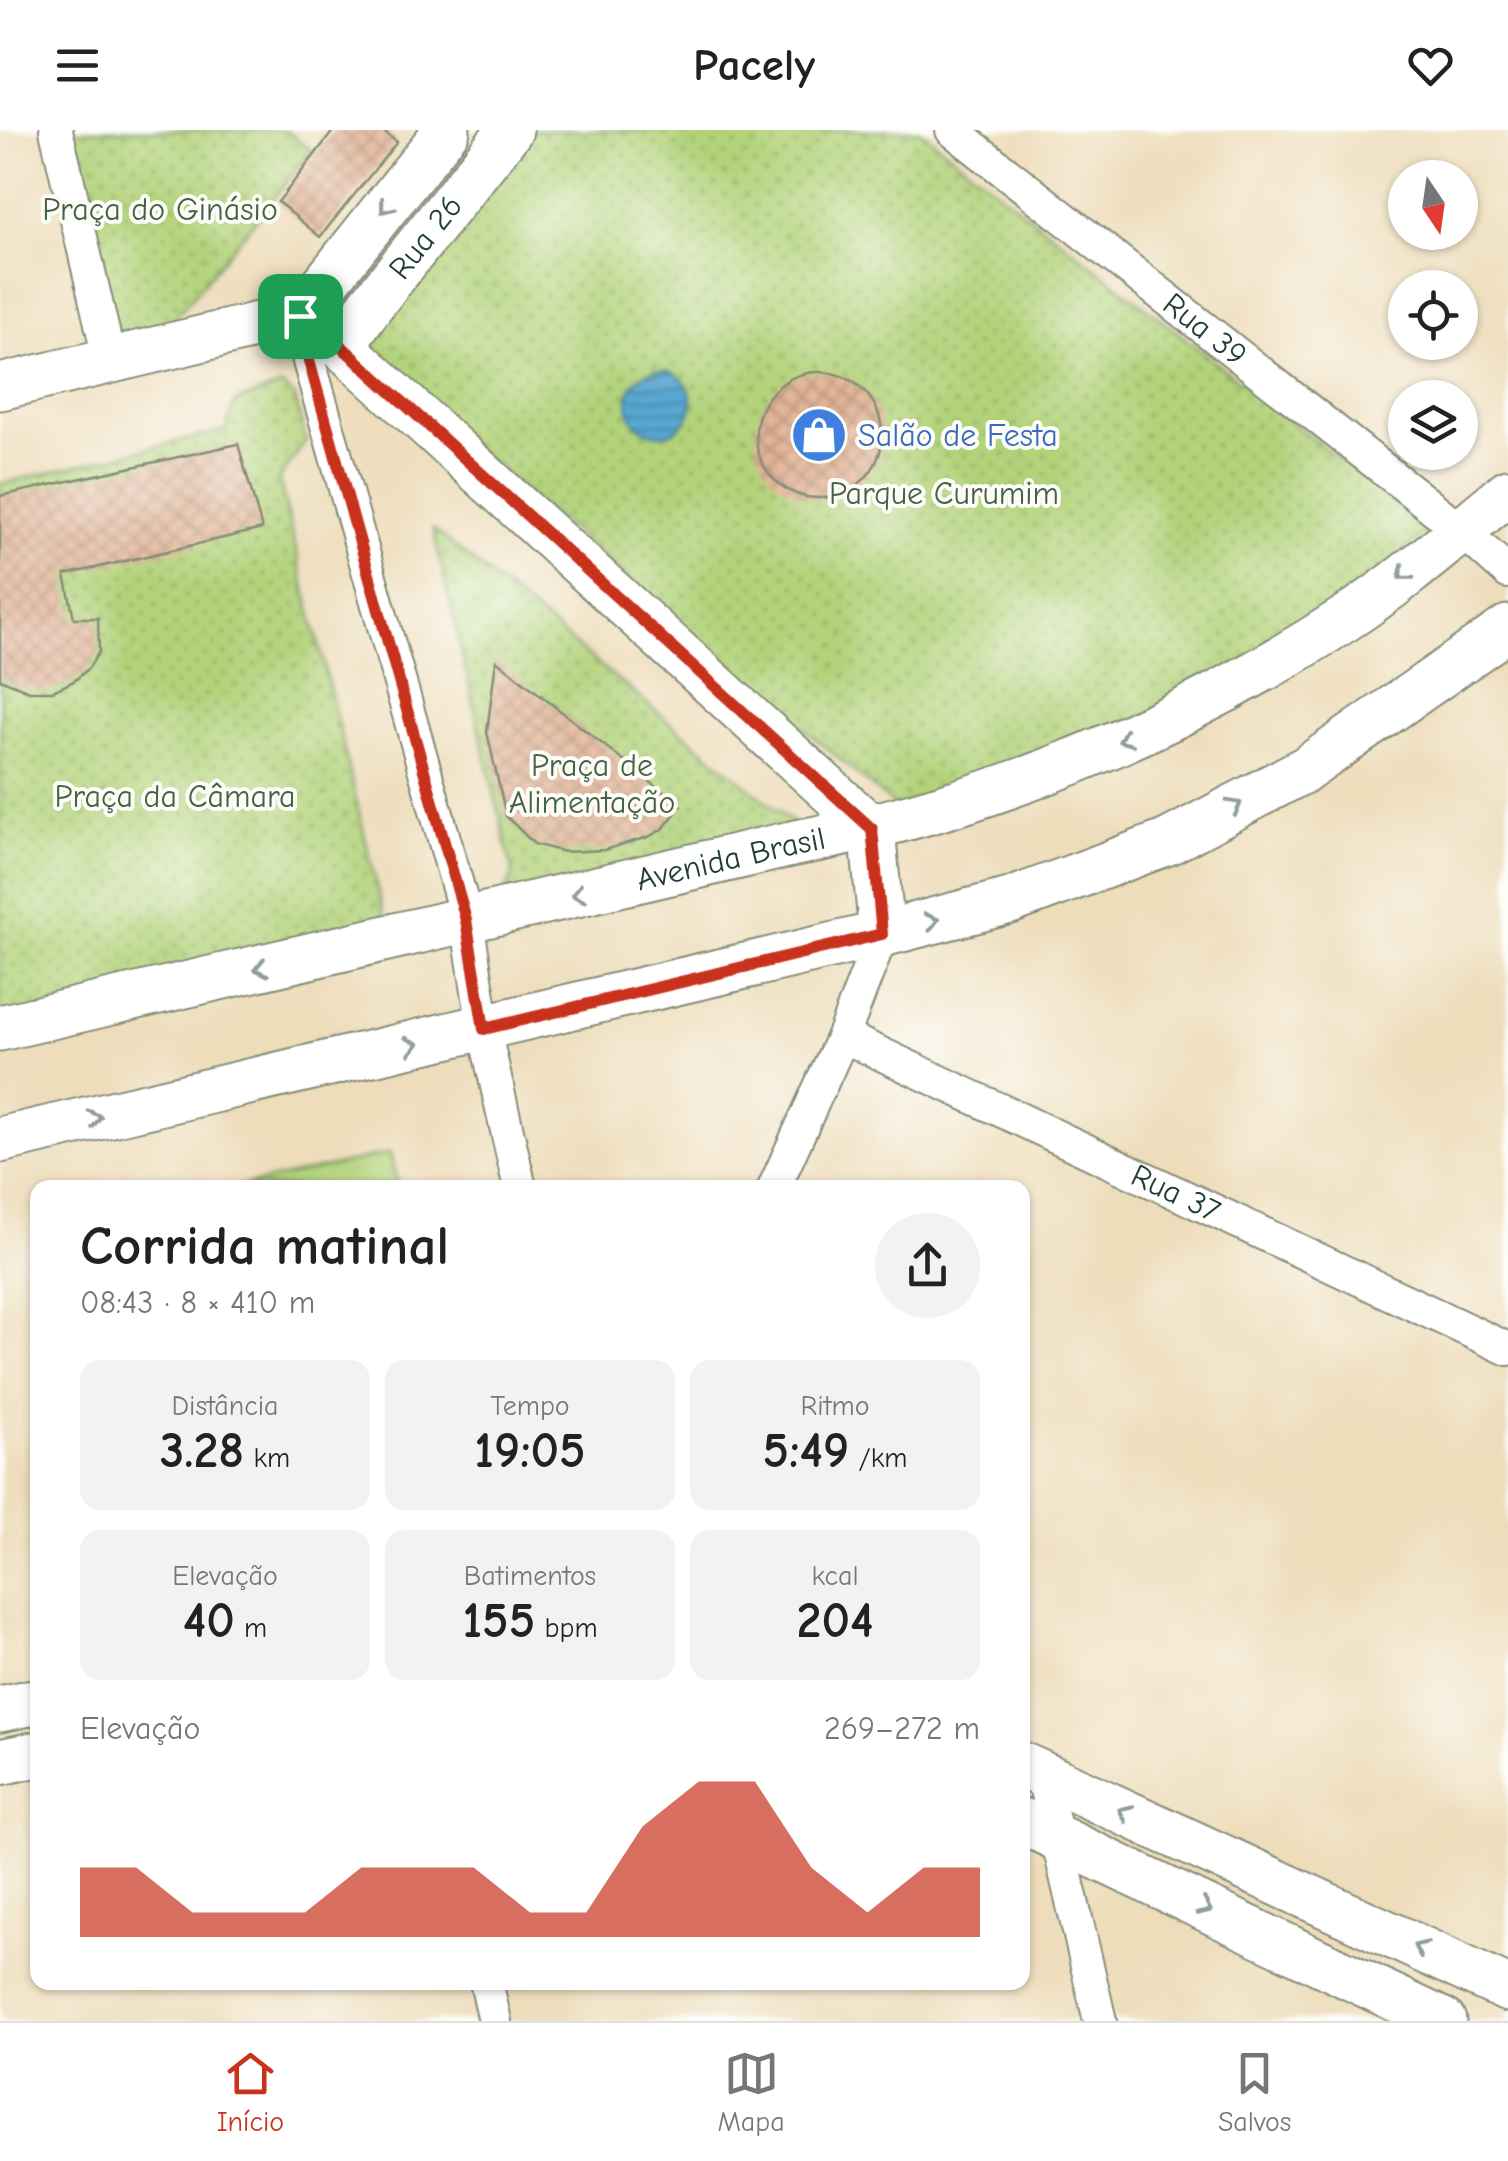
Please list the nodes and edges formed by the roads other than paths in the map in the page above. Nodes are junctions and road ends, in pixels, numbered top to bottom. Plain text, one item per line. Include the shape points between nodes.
1 (56, 130) edge
2 (447, 130) edge
3 (510, 130) edge
4 (952, 130) edge
5 (300, 316) junction
6 (325, 354) junction
7 (110, 362) junction
8 (0, 387) edge
9 (1508, 492) edge
10 (1461, 530) junction
11 (1508, 572) edge
12 (1508, 628) edge
13 (872, 829) junction
14 (466, 920) junction
15 (882, 934) junction
16 (0, 1028) edge
17 (484, 1029) junction
18 (842, 1036) junction
19 (0, 1140) edge
20 (518, 1180) edge
21 (778, 1180) edge
22 (1508, 1349) edge
23 (30, 1703) edge
24 (0, 1709) edge
25 (30, 1756) edge
26 (0, 1762) edge
27 (1032, 1769) edge
28 (1040, 1829) edge
29 (1508, 1989) edge
30 (488, 1990) edge
31 (495, 2021) edge
32 (1100, 2021) edge
33 (1443, 2021) edge

1 - 7 street
2 -> 5 main road, Rua 26
3 - 6 main road, Rua 26
4 - 10 street, Rua 39
5 - 6 main road
5 - 7 main road
6 - 13 main road
6 - 14 street
7 - 8 main road
9 - 10 main road, Avenida Brasil
10 - 11 street, Rua 39
10 -> 13 main road, Avenida Brasil via 1347,618 1177,717 1039,776
15 -> 12 main road via 1010,901 1168,842 1306,769
13 -> 14 main road, Avenida Brasil
13 - 15 main road
14 -> 16 main road, Avenida Brasil
14 - 17 street
15 - 17 main road
15 - 18 street
19 -> 17 main road
17 - 20 street
18 - 21 street
18 - 22 street, Rua 37
23 - 24 main road
25 - 26 main road
27 - 28 street
29 -> 27 main road
28 - 32 street
28 -> 33 main road
30 - 31 street

